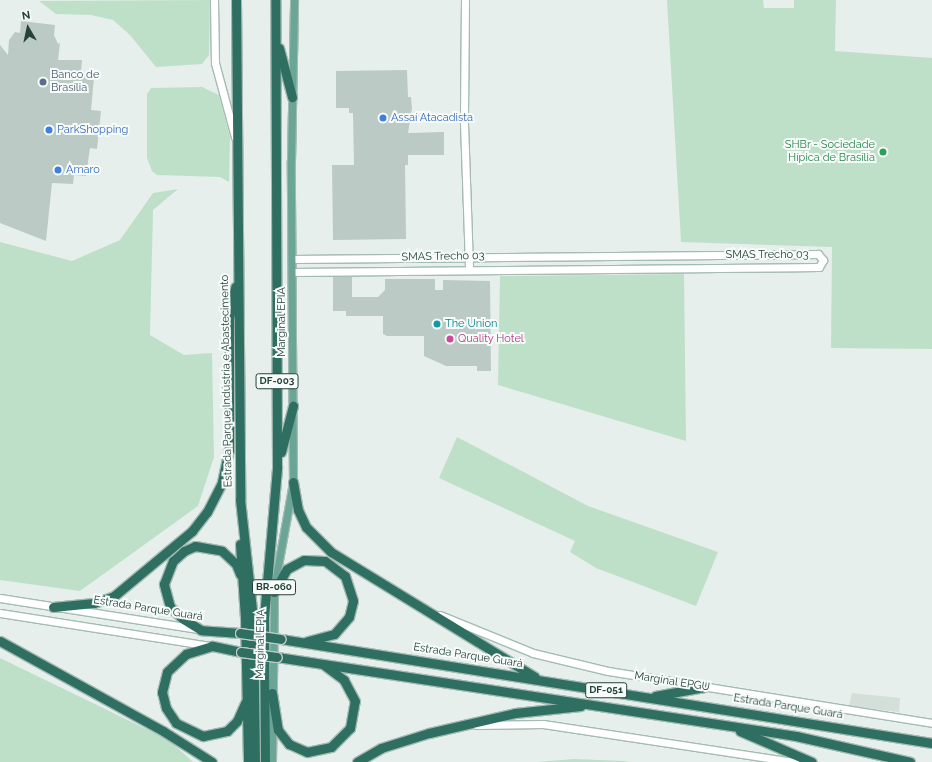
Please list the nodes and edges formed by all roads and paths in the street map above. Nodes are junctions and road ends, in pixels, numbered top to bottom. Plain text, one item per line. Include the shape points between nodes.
1 (214, 0) edge
2 (236, 0) edge
3 (275, 0) edge
4 (294, 0) edge
5 (464, 0) edge
6 (276, 34) junction
7 (292, 97) junction
8 (237, 142) junction
9 (560, 256) junction
10 (469, 257) junction
11 (292, 259) junction
12 (314, 259) junction
13 (560, 268) junction
14 (469, 269) junction
15 (315, 271) junction
16 (292, 272) junction
17 (238, 274) junction
18 (293, 406) junction
19 (277, 467) junction
20 (293, 482) junction
21 (240, 499) junction
22 (268, 565) junction
23 (244, 585) junction
24 (274, 590) junction
25 (0, 598) edge
26 (53, 607) junction
27 (420, 607) junction
28 (0, 613) edge
29 (201, 630) junction
30 (0, 641) edge
31 (302, 642) junction
32 (212, 646) junction
33 (320, 662) junction
34 (538, 679) junction
35 (704, 687) junction
36 (247, 692) junction
37 (272, 693) junction
38 (648, 697) junction
39 (602, 705) junction
40 (932, 723) edge
41 (461, 726) junction
42 (730, 726) junction
43 (932, 743) edge
44 (212, 762) edge
45 (248, 762) edge
46 (255, 762) edge
47 (264, 762) edge
48 (272, 762) edge
49 (358, 762) edge
50 (795, 762) edge
51 (812, 762) edge
52 (910, 762) edge

1 - 8 street via 215,63
2 - 8 highway, Estrada Parque Indústria e Abastecimento / DF-003
3 - 6 highway, DF-003
4 - 7 main road, Marginal EPIA
5 - 10 street via 464,123
6 - 7 highway
6 - 19 highway, DF-003
7 - 11 main road, Marginal EPIA
8 - 17 highway, Estrada Parque Indústria e Abastecimento / DF-003
9 - 10 street, SMAS Trecho 03
9 - 13 street
9 - 13 street, SMAS Trecho 03 via 818,254 823,262 819,266
10 - 12 street, SMAS Trecho 03
10 - 14 street
11 - 12 street, SMAS Trecho 03
11 - 16 main road, Marginal EPIA
12 - 15 street
13 - 14 street, SMAS Trecho 03
14 - 15 street, SMAS Trecho 03
15 - 16 street, SMAS Trecho 03
16 - 18 main road, Marginal EPIA
17 - 21 highway, Estrada Parque Indústria e Abastecimento / DF-003
17 - 26 highway via 229,319 228,456 222,482 207,512 192,531 114,596 94,604
18 - 19 highway
18 - 20 main road, Marginal EPIA / BR-060
19 - 22 highway, DF-003
20 - 24 main road, Marginal EPIA / BR-060
20 - 27 highway via 299,514 315,538 331,552
21 - 23 highway via 237,520
21 - 46 highway, Estrada Parque Indústria e Abastecimento / DF-003 via 253,618
22 - 24 highway
22 - 47 highway, DF-003 via 264,617
23 - 29 highway via 236,564 222,551 201,546 179,554 166,573 166,600 175,612
23 - 36 highway
24 - 31 highway via 287,569 304,560 325,561 345,576 353,602 345,624 334,634
24 - 37 main road, Marginal EPIA / BR-060
25 - 26 street, Estrada Parque Guará / DF-051
26 - 29 street, Estrada Parque Guará / DF-051
27 - 34 highway
27 - 35 street, Marginal EPGU via 533,653 608,671
28 - 32 street, DF-051
29 - 31 highway, Estrada Parque Guará / DF-051, bridge
30 - 44 highway via 163,731
31 - 34 highway, Estrada Parque Guará / DF-051
32 - 33 highway, DF-051, bridge
32 - 36 highway via 186,654 167,672 162,692 170,716 194,734 220,734 237,721
33 - 37 highway via 344,680 355,701 350,728 331,747 307,752 289,744 278,730
33 - 39 highway, DF-051
34 - 38 highway, Estrada Parque Guará / DF-051
35 - 38 highway
35 - 40 street, Marginal EPGU
36 - 45 highway
37 - 48 main road, Marginal EPIA / BR-060
38 - 43 highway, Estrada Parque Guará / DF-051
39 - 41 highway via 539,709
39 - 42 highway, DF-051
41 - 49 highway via 400,742
41 - 50 street via 543,724
42 - 51 highway
42 - 52 highway, DF-051 via 847,746

